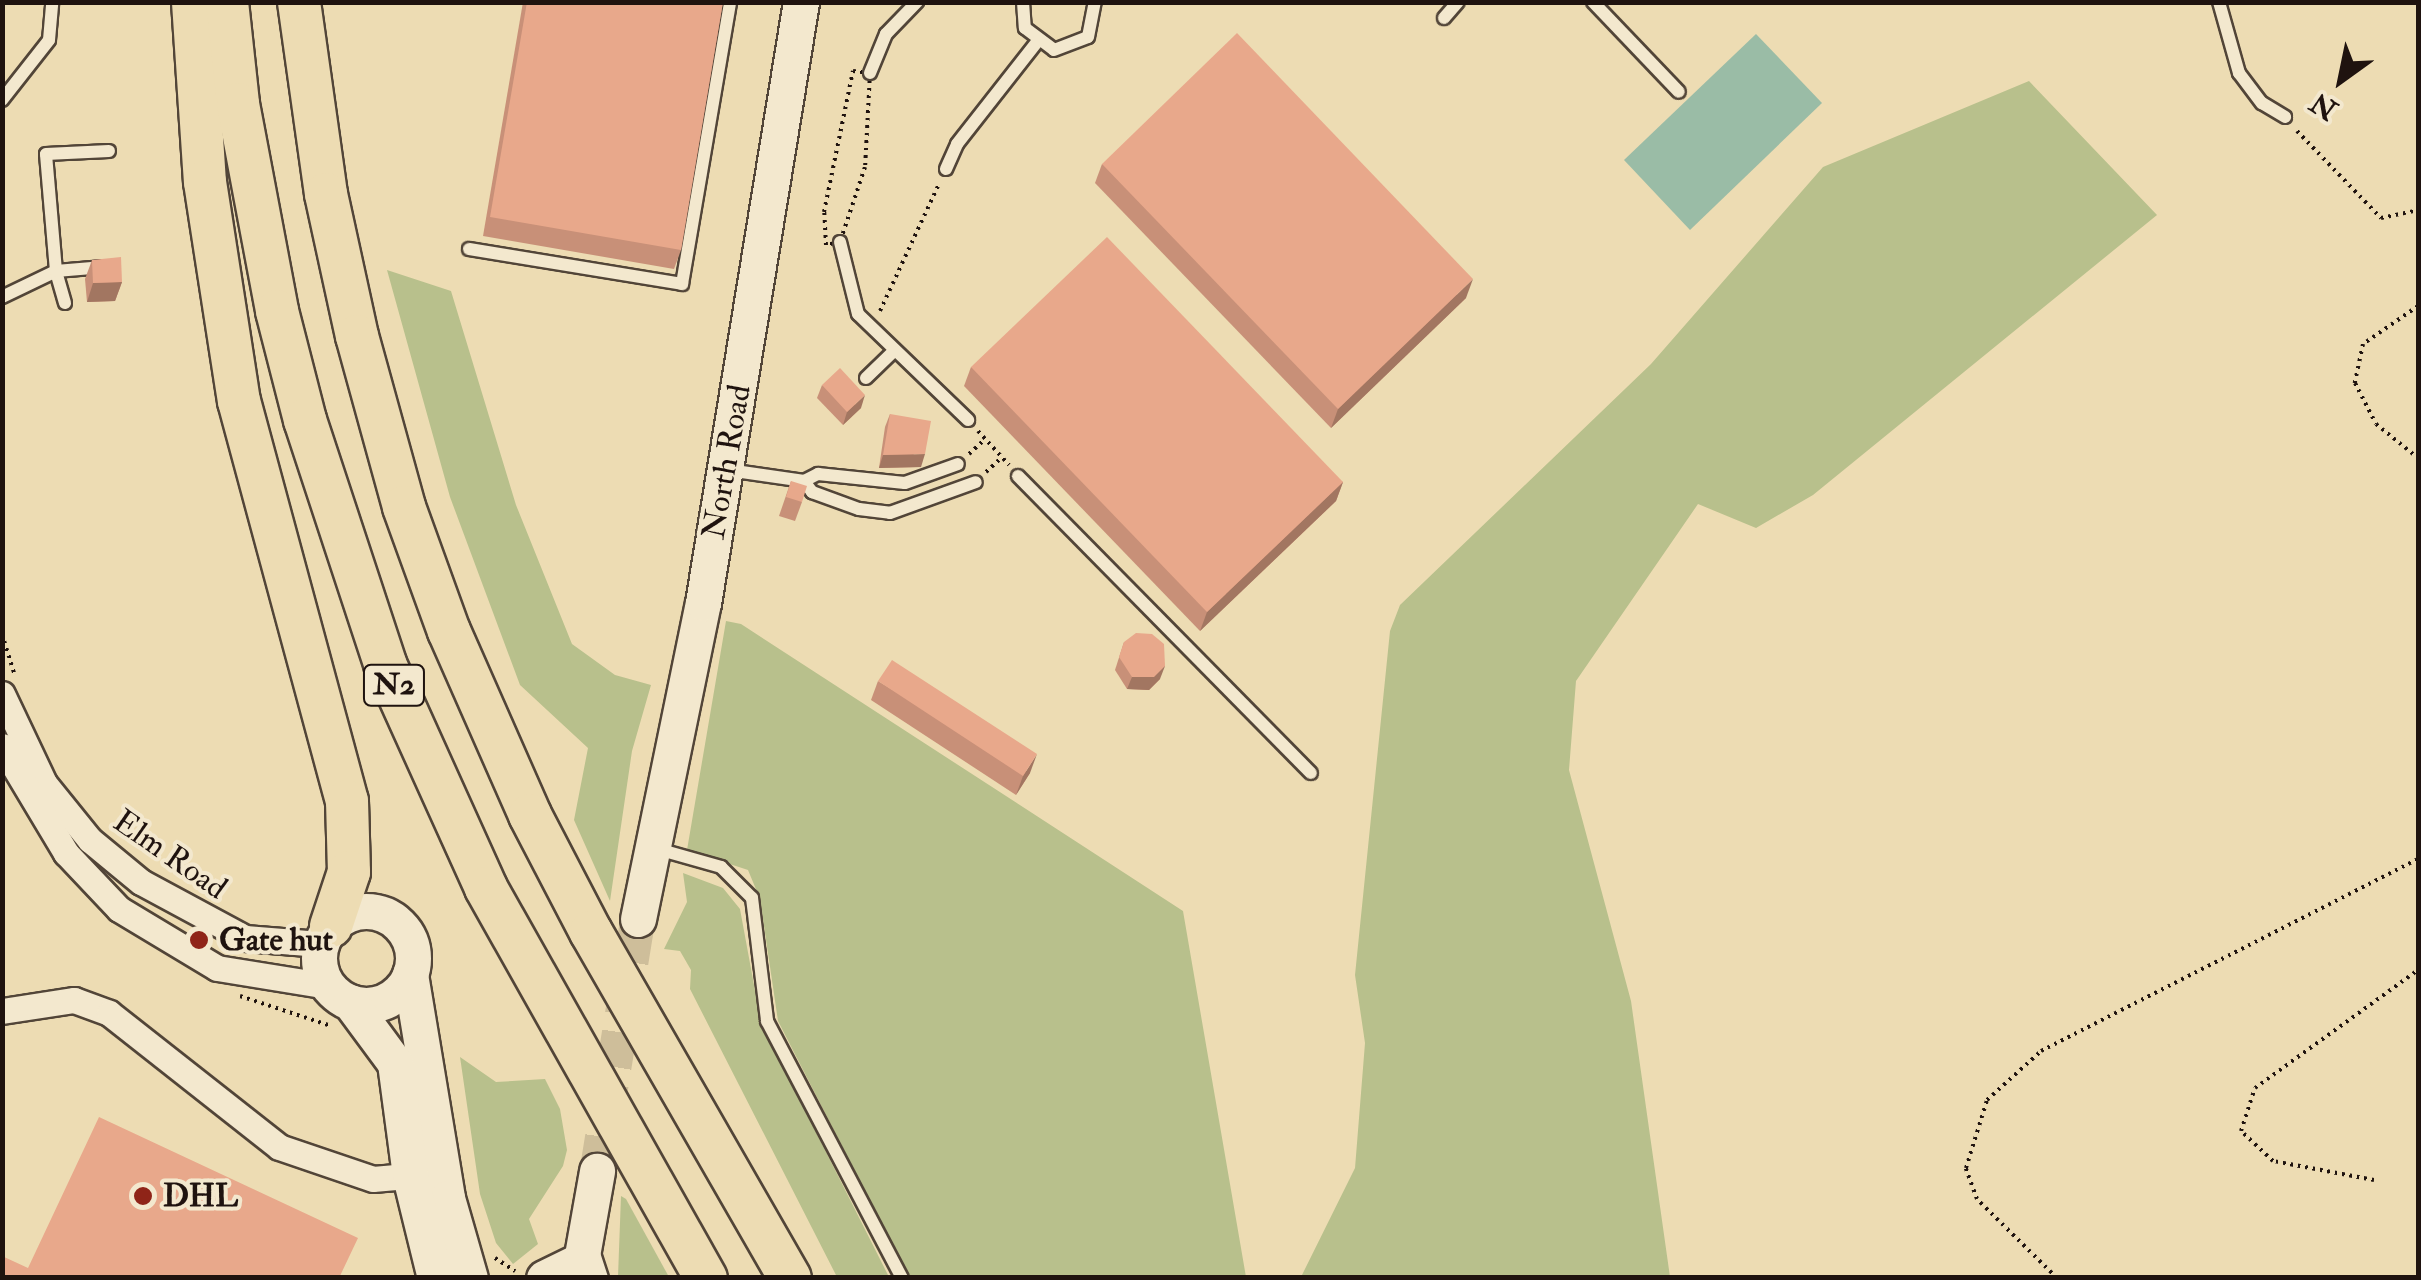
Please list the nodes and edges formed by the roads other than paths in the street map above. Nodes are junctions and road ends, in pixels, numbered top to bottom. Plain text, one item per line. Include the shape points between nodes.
1 (52, 2) edge
2 (193, 2) edge
3 (227, 2) edge
4 (300, 2) edge
5 (730, 2) edge
6 (801, 2) edge
7 (918, 2) edge
8 (1023, 2) edge
9 (1095, 2) edge
10 (1458, 2) edge
11 (1592, 2) edge
12 (2219, 2) edge
13 (1444, 18) dead end
14 (1036, 42) junction
15 (870, 73) road end
16 (1678, 92) dead end
17 (2, 100) edge
18 (2285, 117) road end
19 (109, 152) dead end
20 (946, 169) road end
21 (840, 242) road end
22 (469, 249) dead end
23 (114, 266) edge
24 (56, 272) junction
25 (2, 297) edge
26 (65, 303) dead end
27 (893, 352) junction
28 (866, 378) dead end
29 (968, 420) road end
30 (958, 464) dead end
31 (726, 470) junction
32 (1018, 476) road end
33 (804, 481) junction
34 (976, 482) dead end
35 (12, 693) edge
36 (2, 746) edge
37 (1311, 773) dead end
38 (652, 848) junction
39 (638, 918) tunnel mouth
40 (326, 935) junction
41 (410, 974) junction
42 (339, 994) junction
43 (2, 1011) edge
44 (597, 1171) tunnel mouth
45 (410, 1176) junction
46 (456, 1237) junction
47 (587, 1261) edge
48 (435, 1278) edge
49 (470, 1278) edge
50 (496, 1278) edge
51 (544, 1278) edge
52 (706, 1278) edge
53 (790, 1278) edge
54 (902, 1278) edge

1 - 17 lane via 49,40
2 - 40 highway via 205,182 239,400 346,802 349,872
3 - 52 highway, N2 via 238,104 276,311 330,504 386,664 486,888
4 - 53 highway, N2 via 326,194 357,336 404,507 448,631 591,932
5 - 22 lane via 682,284
6 - 31 main road, North Road
7 - 15 lane via 886,34
8 - 14 lane via 1024,28
9 - 14 lane via 1094,26 1078,45 1054,50
10 - 13 lane
11 - 16 lane
12 - 18 lane via 2239,72 2262,103
14 - 20 lane via 957,144
19 - 24 lane via 46,154
21 - 27 lane via 858,314
23 - 24 lane
24 - 25 lane
24 - 26 lane
27 - 28 lane
27 - 29 lane
30 - 33 lane via 906,483 818,474
31 - 33 lane
31 - 38 main road, North Road
32 - 37 lane
33 - 34 lane via 812,492 890,513
35 - 40 street, Elm Road via 44,783 90,840 142,882 245,938
36 - 42 street, Elm Road via 66,852 119,909 217,968
38 - 39 main road, North Road
38 - 54 lane via 722,867 752,898 767,1021
40 - 41 main road via 358,912 390,918 410,942
40 - 42 main road
41 - 42 main road via 390,998
41 - 46 main road
42 - 45 main road via 395,1064
43 - 45 street via 74,1000 110,1012 279,1147 373,1179
44 - 47 main road
45 - 48 main road
46 - 49 main road
46 - 50 main road
47 - 51 main road

